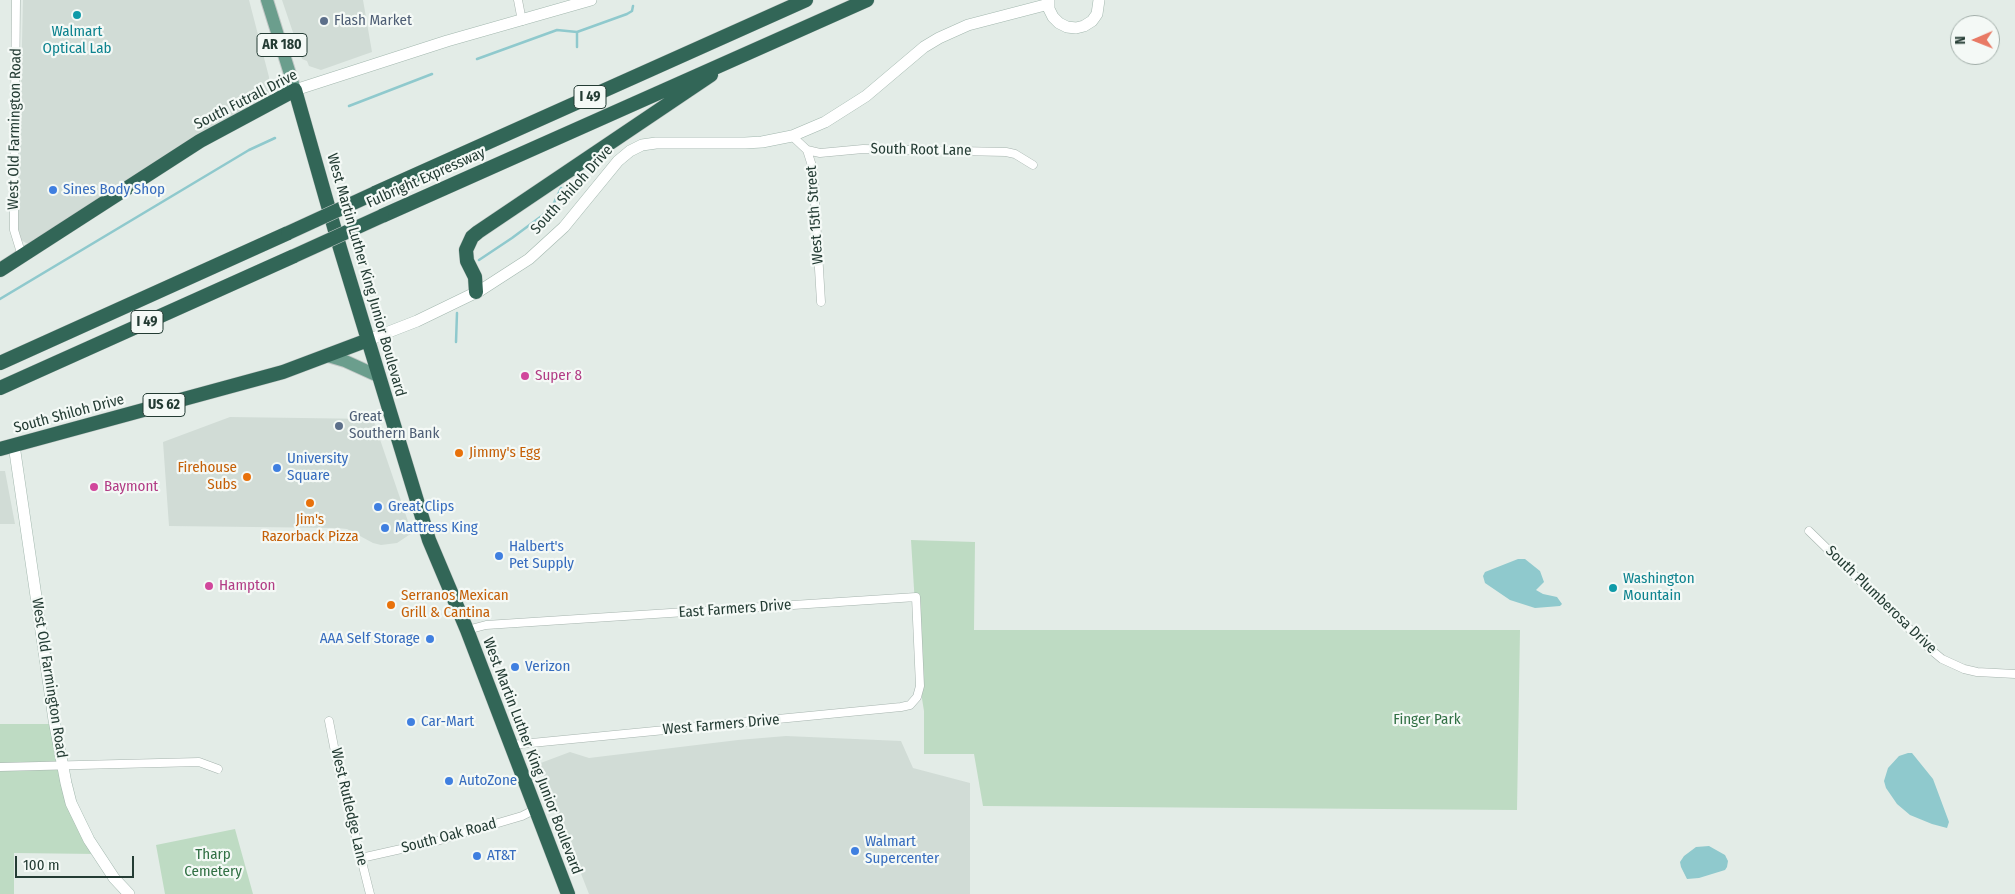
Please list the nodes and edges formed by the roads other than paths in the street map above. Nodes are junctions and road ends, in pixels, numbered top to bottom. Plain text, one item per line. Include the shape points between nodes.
1 (16, 0) edge
2 (267, 0) edge
3 (518, 0) edge
4 (591, 0) edge
5 (806, 0) edge
6 (866, 0) edge
7 (1099, 0) edge
8 (1049, 2) edge
9 (522, 20) junction
10 (743, 54) junction
11 (295, 90) junction
12 (792, 136) junction
13 (806, 150) junction
14 (1033, 165) dead end
15 (22, 256) junction
16 (0, 270) edge
17 (476, 292) junction
18 (821, 302) dead end
19 (368, 340) junction
20 (328, 356) junction
21 (0, 363) edge
22 (378, 376) junction
23 (0, 388) edge
24 (14, 445) junction
25 (0, 449) edge
26 (1809, 531) dead end
27 (466, 630) junction
28 (2015, 674) edge
29 (920, 686) joint
30 (329, 720) dead end
31 (510, 745) junction
32 (62, 766) junction
33 (0, 767) edge
34 (218, 769) dead end
35 (536, 809) junction
36 (361, 858) junction
37 (129, 894) edge
38 (370, 894) edge
39 (568, 894) edge

1 - 15 street, West Old Farmington Road via 14,230
2 - 11 main road, West Martin Luther King Junior Boulevard / AR 180
3 - 9 street
4 - 9 street, South Futrall Drive
5 - 21 highway, Fulbright Expressway / I 49, bridge
6 - 10 highway, Fulbright Expressway / I 49
7 - 8 street via 1097,14 1092,21 1076,28 1067,27 1053,17
8 - 12 street, South Shiloh Drive via 968,25 939,38 866,96 825,122
9 - 11 street, South Futrall Drive
10 - 17 highway via 478,232 468,244 466,255 475,277
10 - 23 highway, Fulbright Expressway / I 49, bridge
11 - 15 highway, South Futrall Drive via 200,141
11 - 19 highway, West Martin Luther King Junior Boulevard
12 - 13 street, West 15th Street
12 - 17 street, South Shiloh Drive via 745,143 656,142 642,145 630,151 612,169 545,246 513,271
13 - 14 street, South Root Lane via 820,153 863,149 1006,152
13 - 18 street, West 15th Street via 813,169
15 - 16 highway, South Futrall Drive
17 - 19 street, South Shiloh Drive via 417,322
19 - 20 highway, South Shiloh Drive / US 62
19 - 22 highway, West Martin Luther King Junior Boulevard
20 - 22 main road
20 - 24 highway, South Shiloh Drive / US 62 via 256,380
22 - 27 highway, West Martin Luther King Junior Boulevard via 429,540
24 - 25 highway, South Shiloh Drive / US 62
24 - 32 street, West Old Farmington Road
26 - 28 street, South Plumberosa Drive via 1942,659 1977,672
27 - 29 street, East Farmers Drive via 486,625 916,597
27 - 31 highway, West Martin Luther King Junior Boulevard
29 - 31 street, West Farmers Drive via 917,697 900,708
30 - 36 street, West Rutledge Lane
31 - 35 highway, West Martin Luther King Junior Boulevard
32 - 33 street
32 - 34 street via 199,762
32 - 37 street, West Old Farmington Road via 71,802 89,840 114,878
35 - 36 street, South Oak Road via 437,841
35 - 39 highway, West Martin Luther King Junior Boulevard
36 - 38 street, West Rutledge Lane

